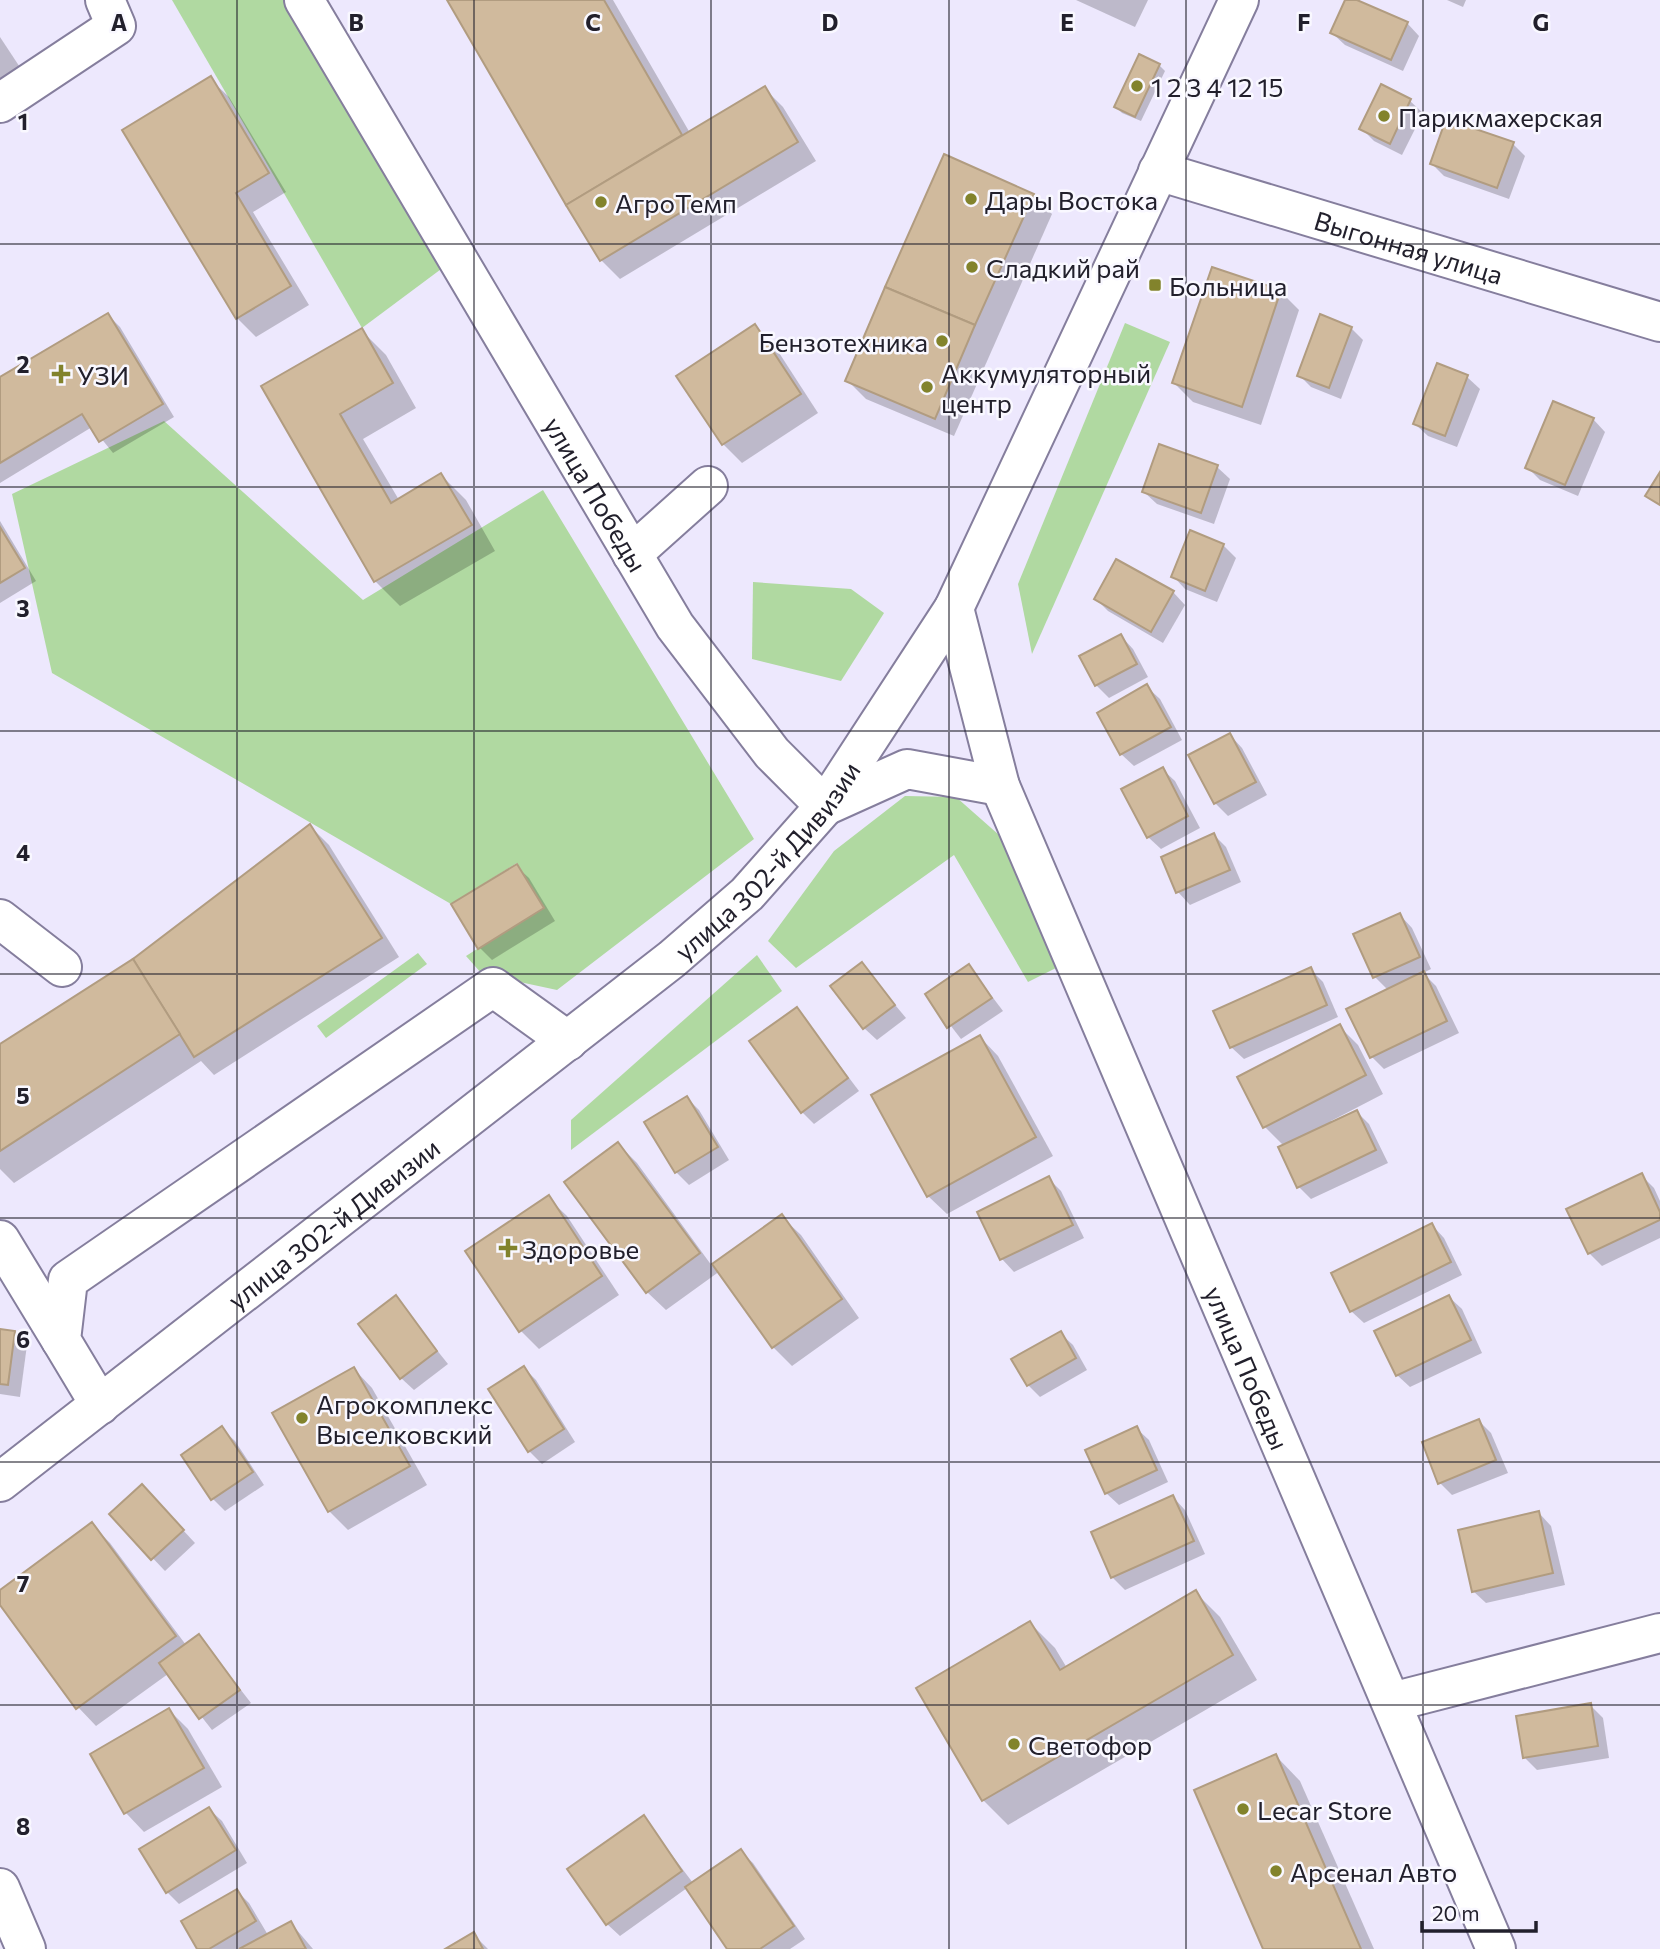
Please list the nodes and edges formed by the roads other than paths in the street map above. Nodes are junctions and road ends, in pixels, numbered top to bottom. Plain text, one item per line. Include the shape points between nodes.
1 (105, 0) edge
2 (304, 0) edge
3 (1239, 0) edge
4 (0, 103) edge
5 (1158, 171) junction
6 (1660, 322) edge
7 (708, 486) dead end
8 (632, 554) junction
9 (954, 608) junction
10 (1000, 786) junction
11 (825, 806) junction
12 (0, 919) edge
13 (62, 967) dead end
14 (568, 1041) junction
15 (0, 1240) edge
16 (61, 1340) junction
17 (100, 1405) junction
18 (0, 1482) edge
19 (1660, 1633) edge
20 (1392, 1702) junction
21 (0, 1888) edge
22 (26, 1949) edge
23 (1496, 1949) edge

1 - 4 street via 116,26
2 - 8 street, улица Победы
3 - 5 street, улица 302-й Дивизии
5 - 6 street, Выгонная улица
5 - 9 street, улица 302-й Дивизии
7 - 8 street
8 - 11 street, улица Победы via 675,626 772,753
9 - 10 street, улица Победы
9 - 11 street, улица 302-й Дивизии
10 - 11 street via 907,769
10 - 20 street, улица Победы
11 - 14 street, улица 302-й Дивизии via 747,894
12 - 13 street
14 - 16 street via 493,987 68,1280
14 - 17 street, улица 302-й Дивизии
15 - 16 street
16 - 17 street
17 - 18 street, улица 302-й Дивизии
19 - 20 street
20 - 23 street, улица Победы
21 - 22 street

